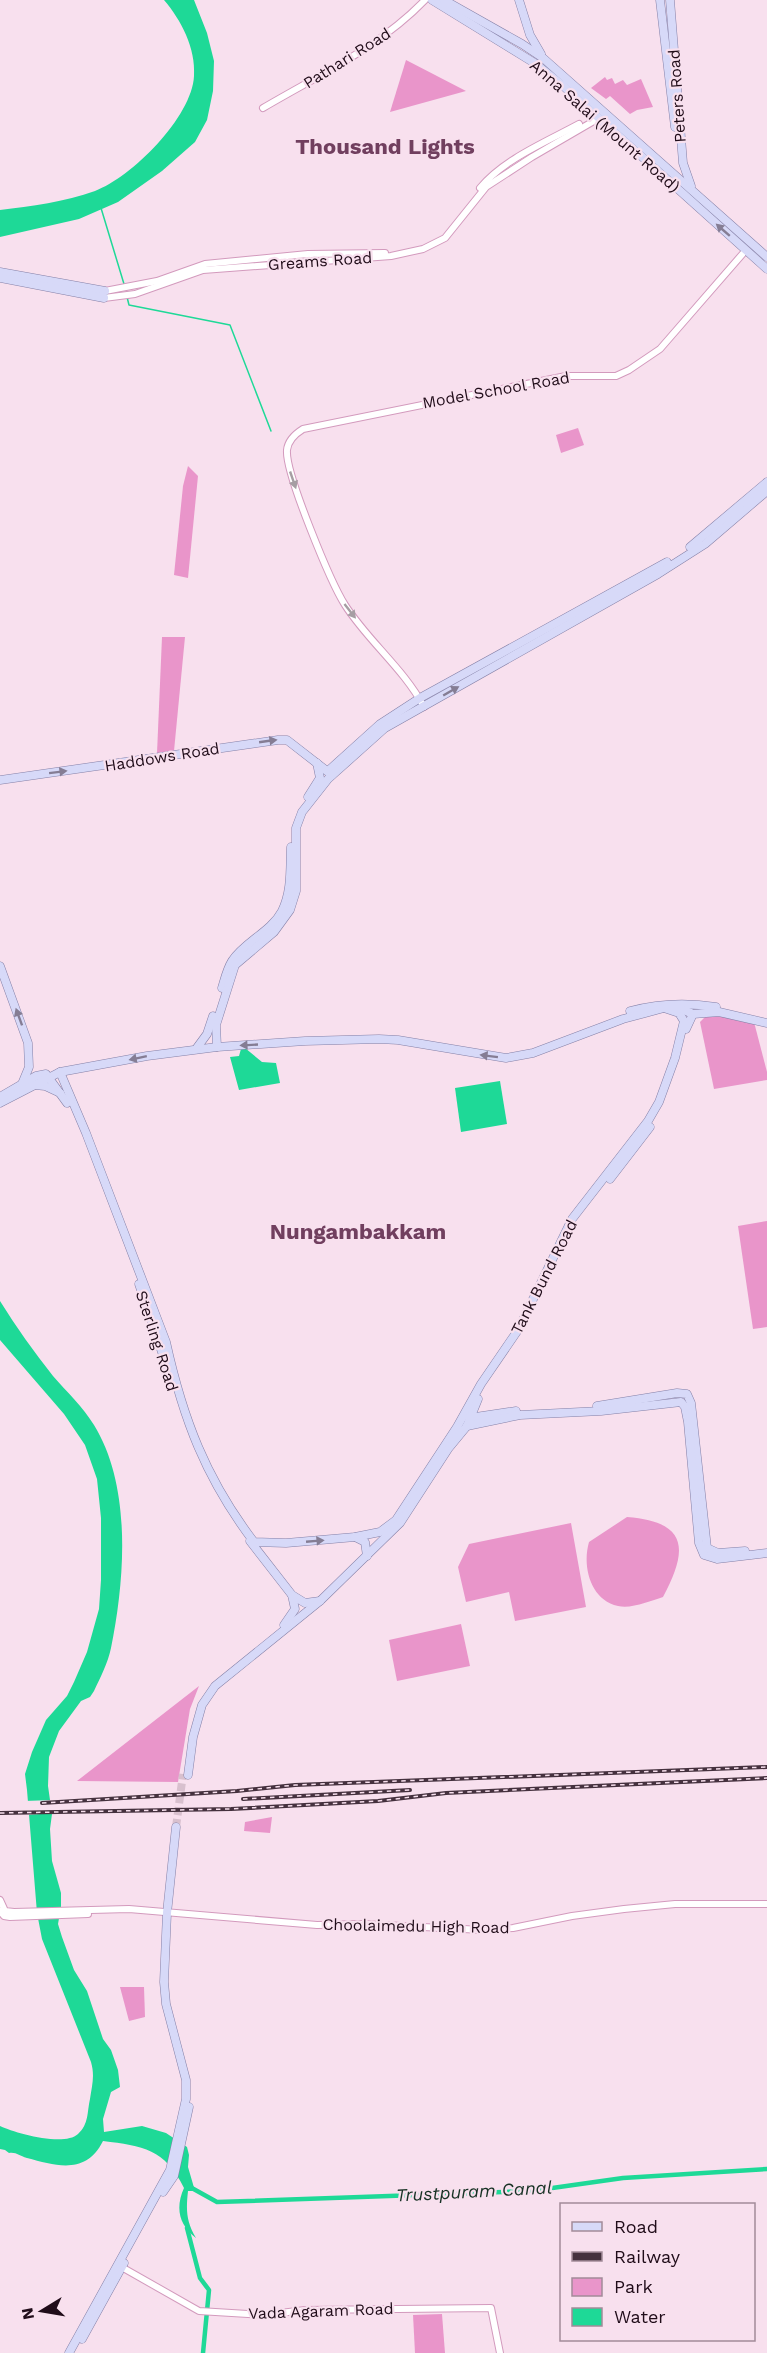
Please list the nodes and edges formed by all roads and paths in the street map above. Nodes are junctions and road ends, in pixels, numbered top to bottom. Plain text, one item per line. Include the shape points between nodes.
1 (426, 0) edge
2 (432, 0) edge
3 (444, 0) edge
4 (519, 0) edge
5 (660, 0) edge
6 (665, 0) edge
7 (670, 0) edge
8 (530, 35) junction
9 (526, 46) junction
10 (517, 52) junction
11 (543, 58) junction
12 (674, 90) junction
13 (263, 108) dead end
14 (598, 117) junction
15 (677, 128) junction
16 (668, 169) junction
17 (693, 191) junction
18 (746, 250) junction
19 (767, 256) edge
20 (767, 269) edge
21 (0, 272) edge
22 (0, 278) edge
23 (104, 295) junction
24 (767, 482) edge
25 (767, 491) edge
26 (726, 522) junction
27 (664, 567) junction
28 (420, 698) junction
29 (424, 707) junction
30 (362, 744) junction
31 (317, 763) junction
32 (330, 773) junction
33 (0, 780) edge
34 (0, 966) edge
35 (664, 1008) junction
36 (693, 1014) junction
37 (767, 1021) edge
38 (217, 1047) junction
39 (196, 1049) junction
40 (517, 1058) junction
41 (60, 1072) junction
42 (48, 1076) junction
43 (30, 1079) junction
44 (64, 1091) junction
45 (0, 1097) edge
46 (0, 1103) edge
47 (586, 1204) junction
48 (677, 1397) junction
49 (461, 1419) junction
50 (469, 1422) junction
51 (457, 1427) junction
52 (398, 1521) junction
53 (355, 1537) junction
54 (275, 1543) junction
55 (767, 1548) edge
56 (767, 1553) edge
57 (262, 1555) junction
58 (367, 1556) junction
59 (292, 1595) junction
60 (320, 1601) junction
61 (211, 1688) junction
62 (185, 1774) tunnel mouth
63 (178, 1827) tunnel mouth
64 (0, 1900) edge
65 (767, 1904) edge
66 (0, 1911) edge
67 (169, 1913) junction
68 (14, 1915) junction
69 (120, 2266) junction
70 (79, 2341) junction
71 (69, 2353) edge
72 (75, 2353) edge
73 (500, 2353) edge

1 - 13 street, Pathari Road via 408,19 367,47
2 - 10 main road, Anna Salai (Mount Road)
3 - 9 main road, Anna Salai (Mount Road)
4 - 8 main road
5 - 12 main road, Peters Road
6 - 12 main road
7 - 12 main road, Peters Road
8 - 9 main road
8 - 11 main road
9 - 10 main road
9 - 11 main road, Anna Salai (Mount Road)
10 - 14 main road, Anna Salai (Mount Road)
11 - 16 main road, Anna Salai (Mount Road)
12 - 15 main road, Peters Road
18 -> 14 main road, Anna Salai (Mount Road)
14 - 23 street, Greams Road via 486,187 445,238 423,249 391,256 203,270 135,294
15 - 16 main road, Peters Road via 678,162
15 - 17 main road, Peters Road via 686,177
16 - 17 main road, Anna Salai (Mount Road)
17 - 19 main road, Anna Salai (Mount Road)
18 - 20 main road, Anna Salai (Mount Road)
18 -> 28 street, Model School Road via 660,349 624,373 605,378 566,376 351,418 303,429 292,438 287,459 291,476 345,604
21 - 23 main road, Greams Road
22 - 23 main road, Greams Road
24 - 26 main road
25 - 26 main road
26 - 27 main road
27 - 28 main road
29 -> 27 main road
28 - 29 street
28 - 30 main road via 380,724
29 - 30 main road
30 - 32 main road
31 - 32 main road, Haddows Road
33 -> 31 main road, Haddows Road via 278,740 287,740
31 - 39 main road via 320,778 292,826 291,879 282,911 232,961 207,1034
32 - 38 main road via 302,812 296,828 296,891 290,909 274,932 235,965 216,1025
43 -> 34 main road via 28,1043
35 - 36 main road via 679,1008
35 - 40 main road
35 - 47 main road, Tank Bund Road via 679,1013 684,1021 668,1080 648,1121
36 - 37 main road via 719,1012
36 - 47 main road, Tank Bund Road via 652,1124 624,1163
37 - 40 main road via 686,1003 652,1005 590,1025
38 - 39 main road
40 -> 38 main road via 379,1039
39 -> 41 main road
41 - 42 main road
41 - 44 main road
42 - 43 main road
42 - 44 main road, Sterling Road
43 - 44 main road
43 - 45 main road
43 - 46 main road
44 - 54 main road, Sterling Road via 86,1133 166,1342 201,1457 229,1509 254,1542
44 - 57 main road, Sterling Road via 135,1272 203,1473
47 - 49 main road, Tank Bund Road via 572,1219 518,1330
47 - 50 main road, Tank Bund Road via 522,1333 484,1386
48 - 50 main road via 495,1413
48 - 55 main road via 687,1394 692,1403 707,1548 718,1553
48 - 56 main road via 685,1407 688,1421 699,1543 704,1555 717,1559
49 - 50 main road
49 - 51 main road, Tank Bund Road
50 - 51 main road
50 - 52 main road, Tank Bund Road
51 - 52 main road, Tank Bund Road
52 - 53 main road via 380,1532
52 - 58 main road
54 -> 53 main road
53 - 58 main road via 365,1542
54 - 57 main road via 265,1547
57 - 59 main road, Sterling Road
58 - 60 main road
59 - 60 main road via 305,1603
59 - 61 main road via 295,1609 288,1622
60 - 61 main road
61 - 62 main road via 202,1705
63 - 67 main road
64 - 68 street via 5,1911
65 - 67 street, Choolaimedu High Road via 675,1904 483,1930
66 - 68 street via 4,1916
67 - 68 street, Choolaimedu High Road via 140,1910
67 - 69 main road via 169,2004 192,2095 172,2173
69 - 70 main road
69 - 73 street, Vada Agaram Road via 199,2312 214,2314 491,2308
70 - 71 main road
70 - 72 main road

